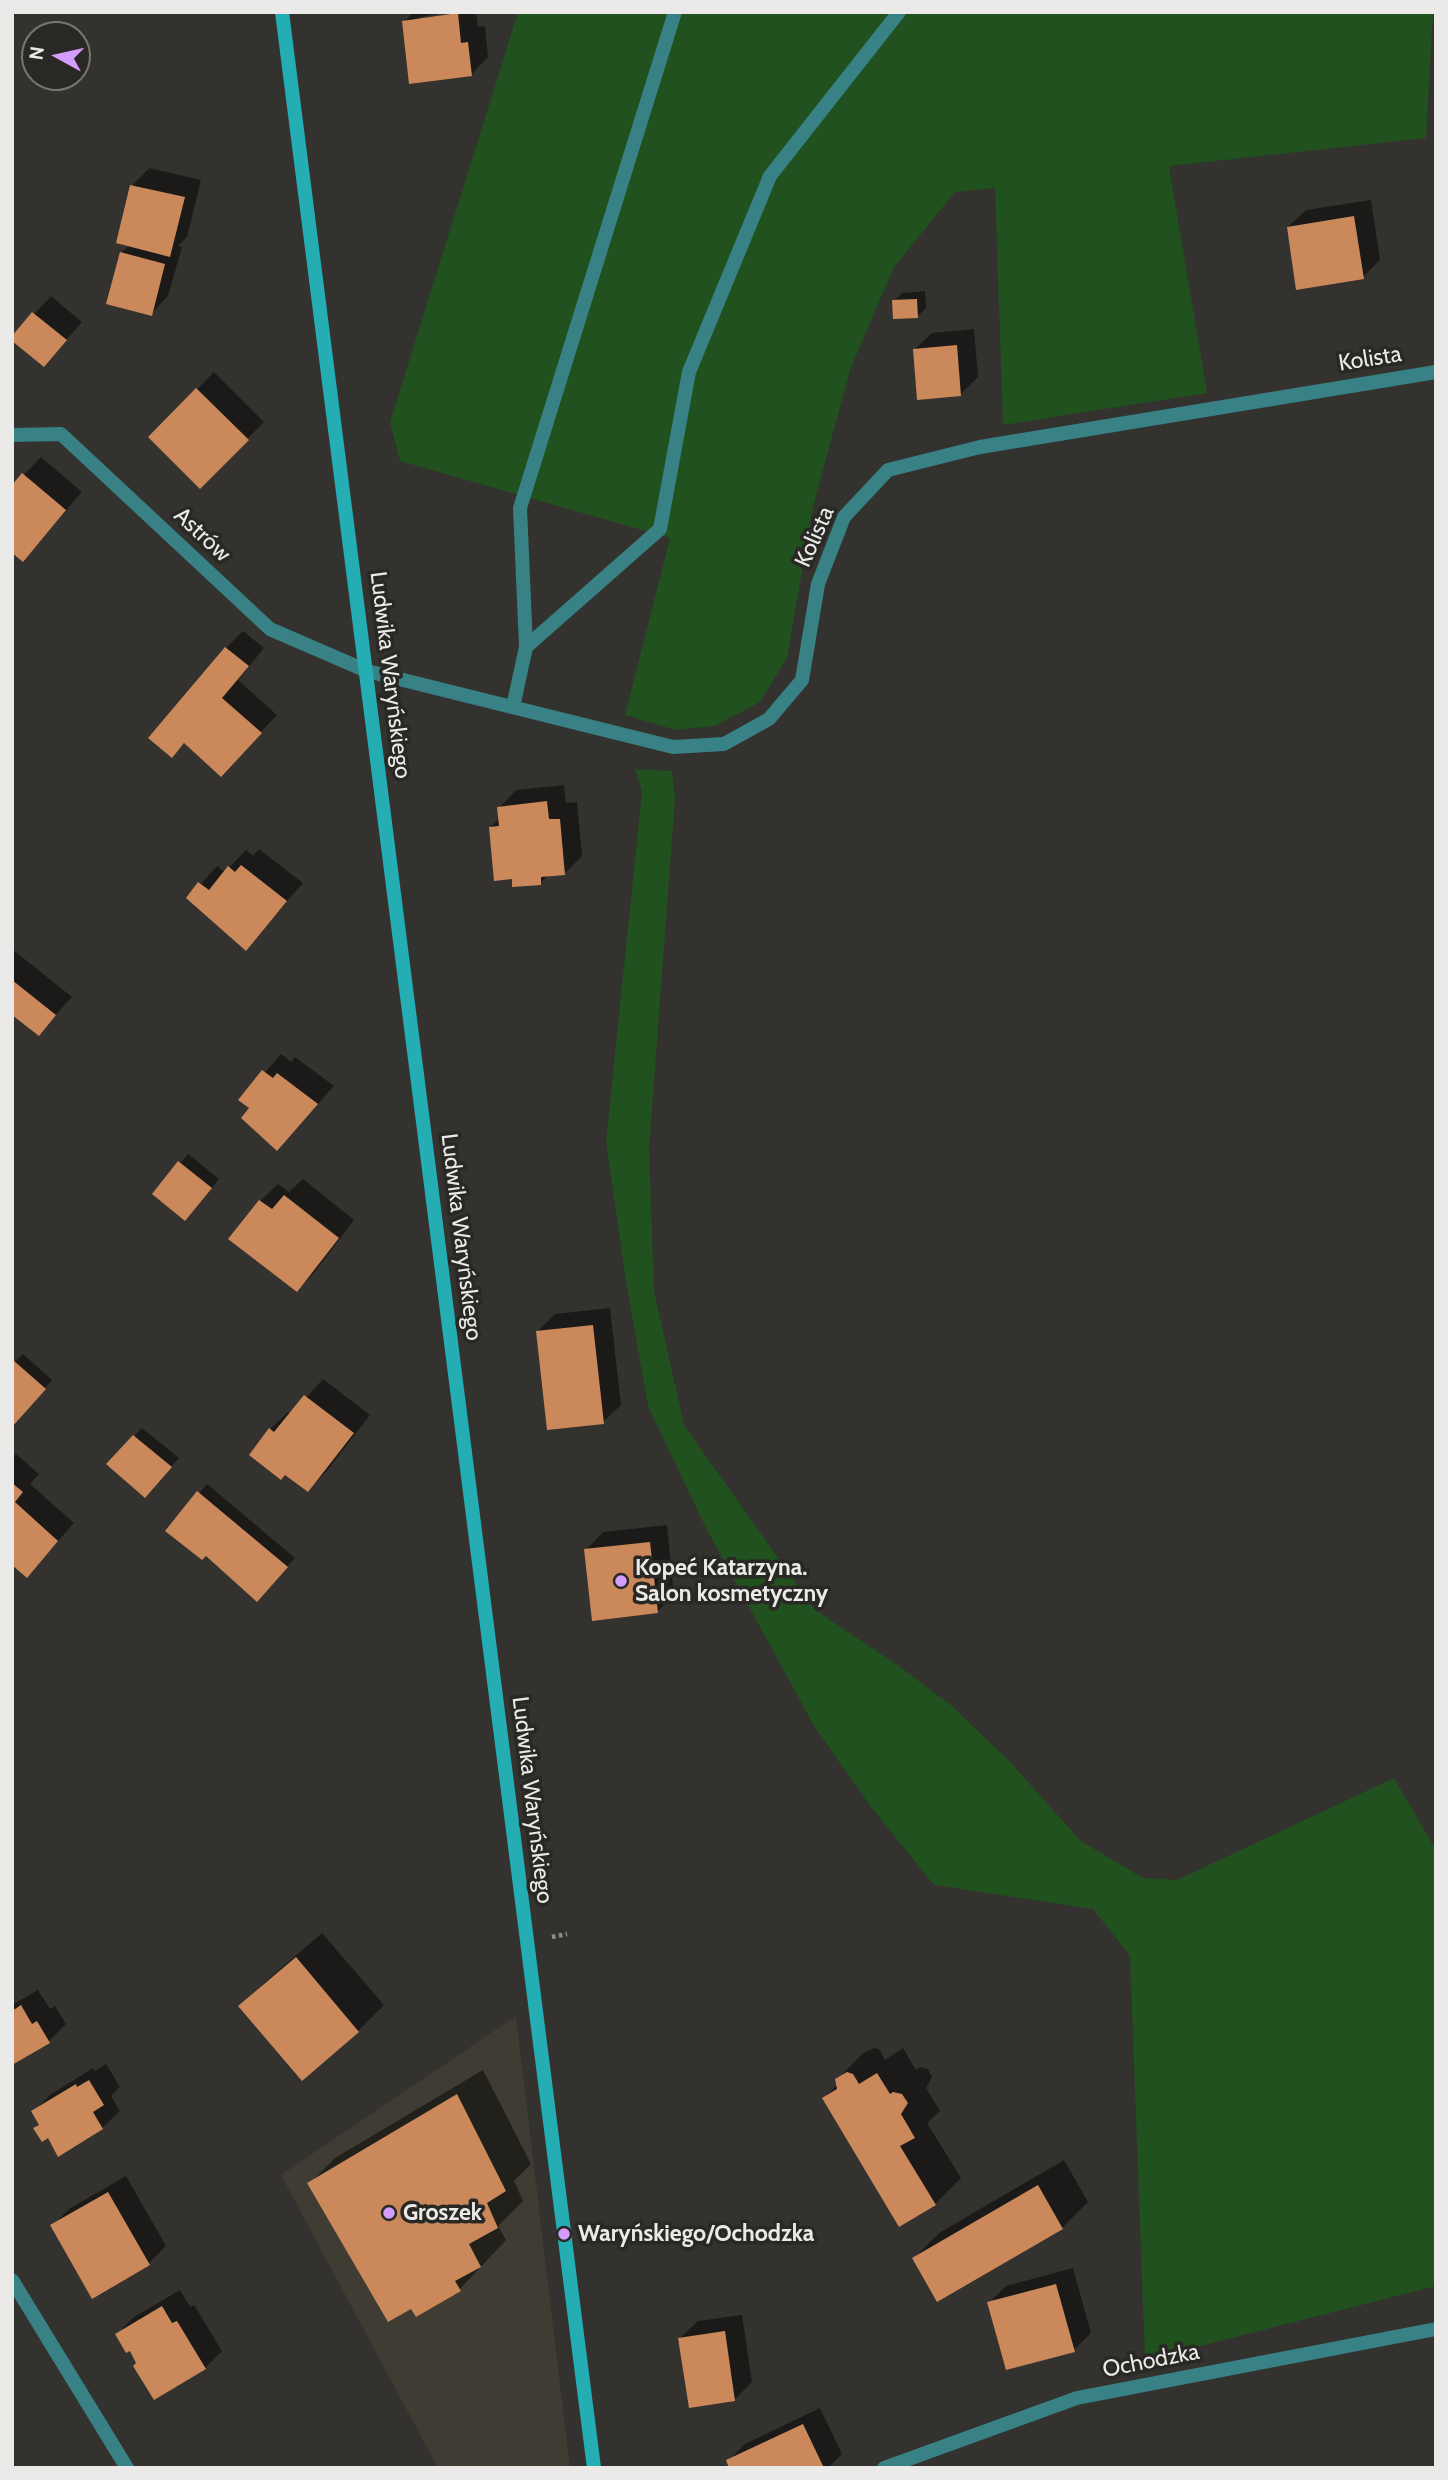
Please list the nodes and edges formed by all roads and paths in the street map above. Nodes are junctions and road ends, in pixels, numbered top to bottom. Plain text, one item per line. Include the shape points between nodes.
1 (282, 12) edge
2 (675, 12) edge
3 (899, 12) edge
4 (1436, 372) edge
5 (12, 435) edge
6 (526, 647) junction
7 (367, 671) junction
8 (513, 707) junction
9 (12, 2280) edge
10 (1436, 2329) edge
11 (127, 2468) edge
12 (594, 2468) edge
13 (884, 2468) edge

1 - 7 street, Ludwika Waryńskiego
2 - 6 street via 520,508
3 - 6 street via 770,176 689,372 660,528
4 - 8 street, Kolista via 980,447 888,470 844,517 818,584 802,680 769,719 724,744 673,747
5 - 7 street, Astrów via 61,434 270,629
6 - 8 street
7 - 8 street, Kolista
7 - 12 street, Ludwika Waryńskiego
9 - 11 street
10 - 13 street, Ochodzka via 1077,2398

